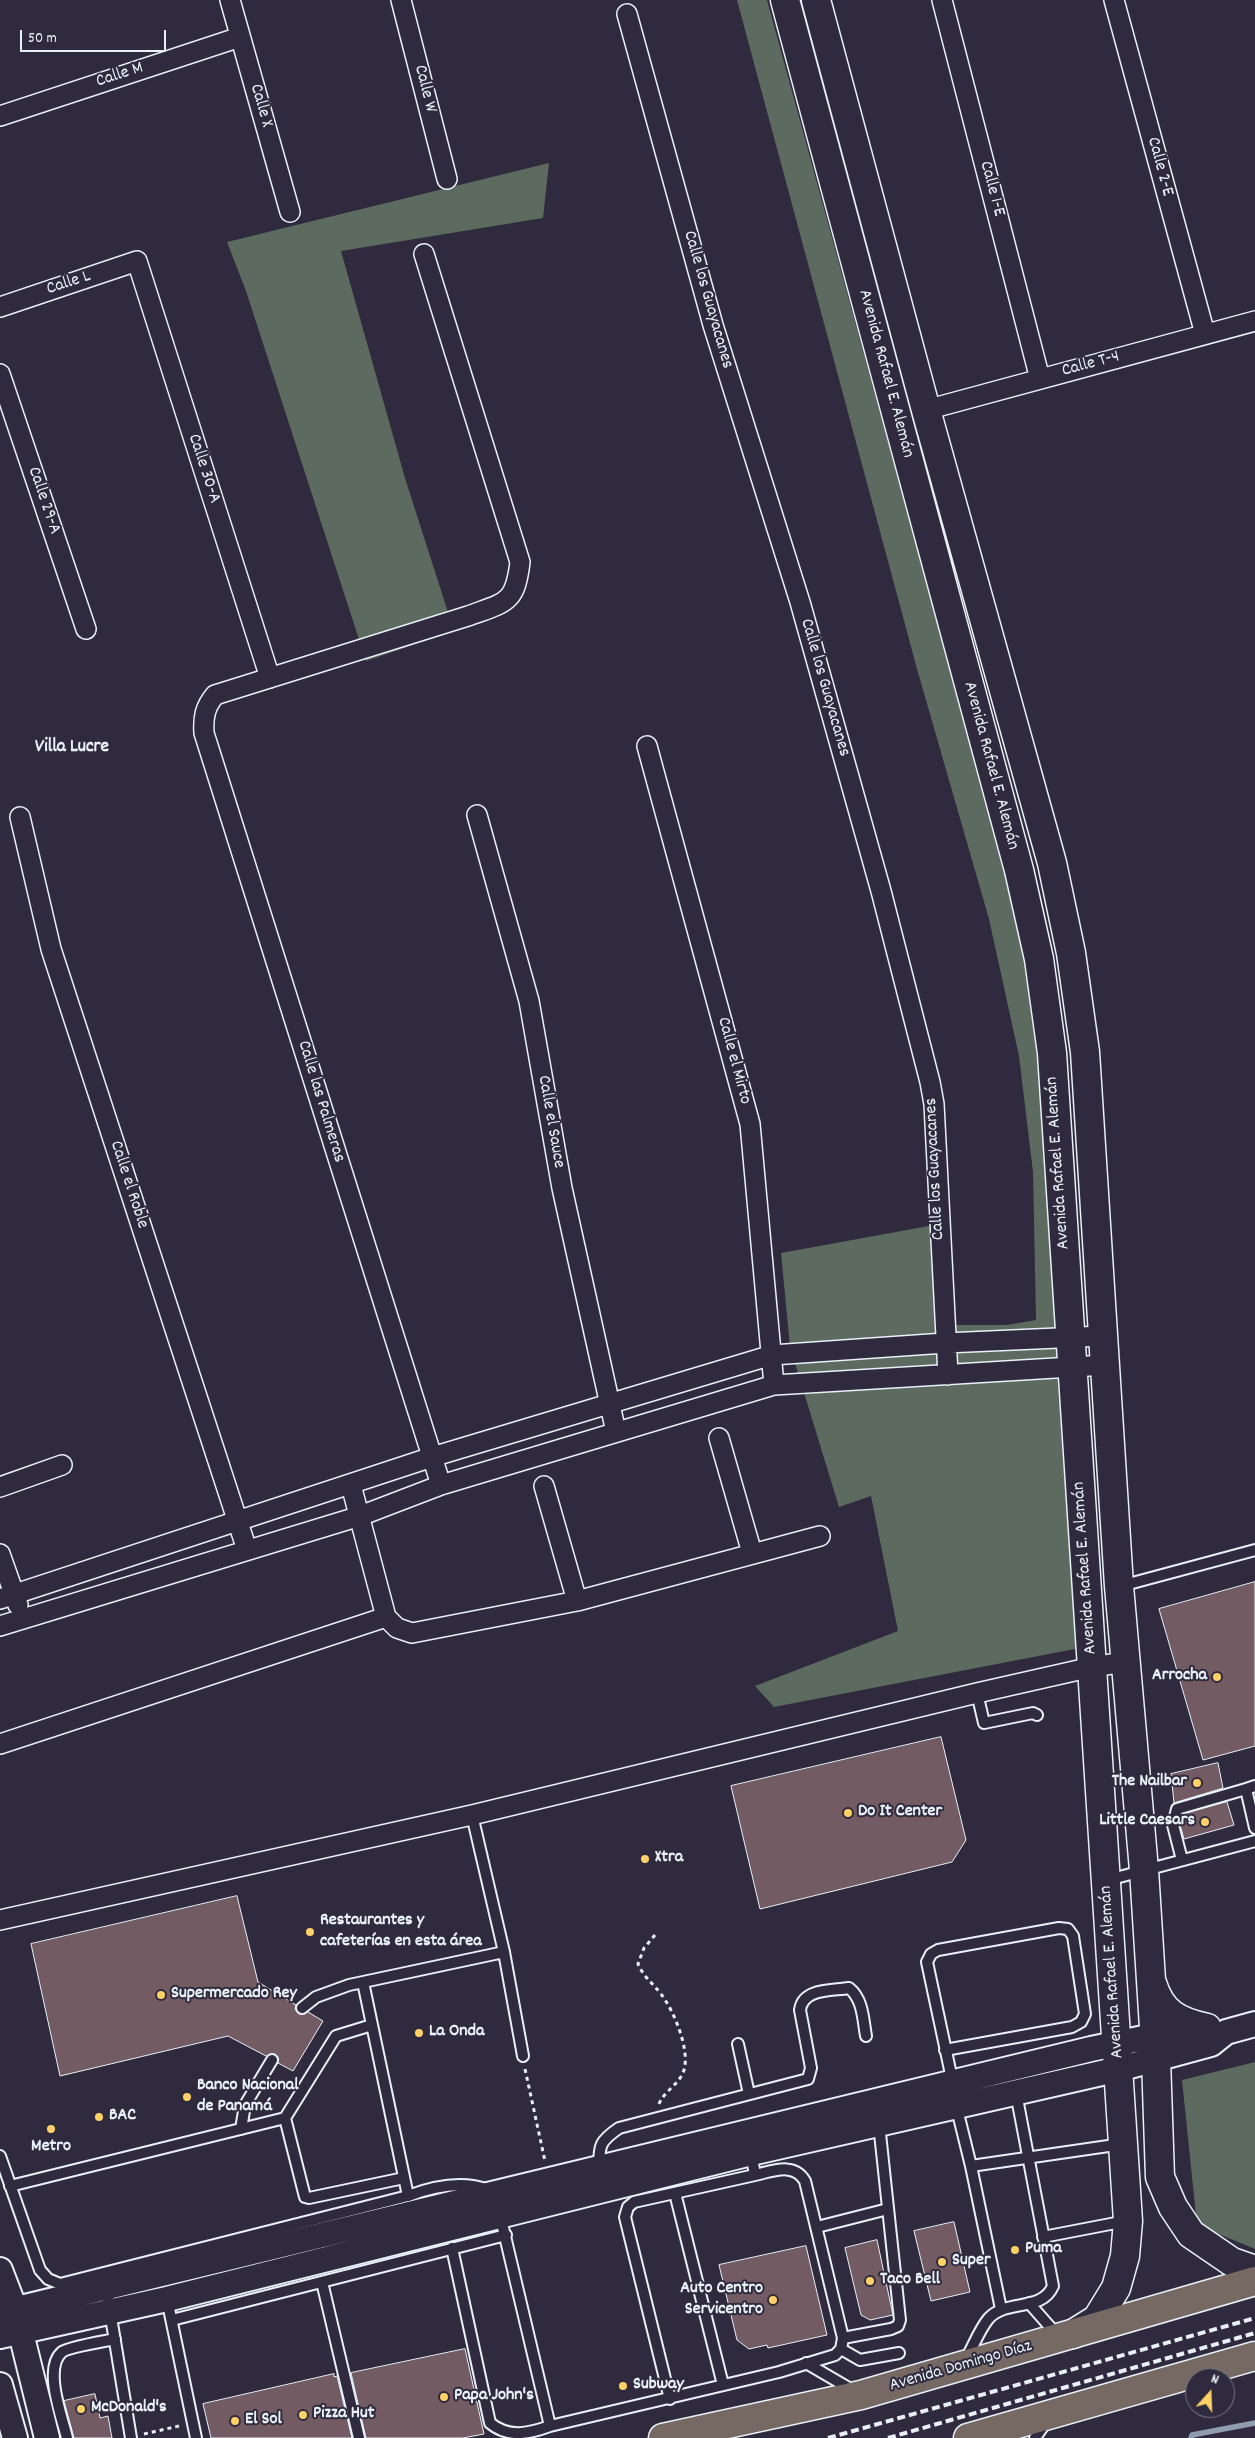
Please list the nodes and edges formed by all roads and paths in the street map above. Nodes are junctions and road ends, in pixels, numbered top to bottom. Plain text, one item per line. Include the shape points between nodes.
1 (230, 0) edge
2 (401, 0) edge
3 (784, 0) edge
4 (816, 0) edge
5 (942, 0) edge
6 (1114, 0) edge
7 (627, 14) dead end
8 (240, 37) junction
9 (0, 116) edge
10 (446, 179) dead end
11 (290, 212) dead end
12 (424, 254) dead end
13 (137, 261) joint
14 (0, 307) edge
15 (1255, 321) edge
16 (1205, 334) junction
17 (0, 374) edge
18 (1040, 379) junction
19 (926, 410) junction
20 (86, 629) dead end
21 (270, 678) junction
22 (647, 746) dead end
23 (477, 816) dead end
24 (20, 817) dead end
25 (1103, 1336) junction
26 (1071, 1340) junction
27 (945, 1343) junction
28 (772, 1355) junction
29 (1105, 1365) junction
30 (1073, 1368) junction
31 (948, 1375) junction
32 (774, 1385) junction
33 (609, 1403) junction
34 (616, 1432) junction
35 (719, 1438) dead end
36 (432, 1457) junction
37 (62, 1465) dead end
38 (351, 1485) junction
39 (441, 1485) junction
40 (0, 1486) edge
41 (544, 1486) dead end
42 (360, 1516) junction
43 (237, 1520) junction
44 (820, 1536) dead end
45 (247, 1550) junction
46 (1255, 1550) edge
47 (752, 1553) junction
48 (0, 1554) edge
49 (1119, 1586) junction
50 (7, 1596) edge
51 (577, 1601) junction
52 (386, 1617) junction
53 (22, 1618) junction
54 (0, 1626) edge
55 (1125, 1662) junction
56 (1092, 1667) junction
57 (977, 1693) junction
58 (1038, 1715) dead end
59 (0, 1744) edge
60 (1250, 1788) edge
61 (472, 1815) junction
62 (1255, 1828) edge
63 (1255, 1841) edge
64 (1182, 1860) junction
65 (1144, 1870) junction
66 (1107, 1880) junction
67 (0, 1920) edge
68 (655, 1935) dead end
69 (504, 1952) junction
70 (1150, 1977) junction
71 (363, 1982) junction
72 (302, 2008) dead end
73 (1255, 2024) edge
74 (372, 2025) junction
75 (1216, 2030) junction
76 (866, 2036) dead end
77 (738, 2044) dead end
78 (1154, 2047) junction
79 (945, 2050) junction
80 (523, 2056) joint
81 (1118, 2056) junction
82 (272, 2060) dead end
83 (952, 2083) junction
84 (1016, 2092) junction
85 (749, 2094) junction
86 (956, 2107) junction
87 (285, 2118) junction
88 (654, 2119) junction
89 (880, 2124) junction
90 (241, 2129) junction
91 (1123, 2143) junction
92 (750, 2154) junction
93 (0, 2156) edge
94 (1028, 2158) junction
95 (971, 2166) junction
96 (599, 2168) junction
97 (404, 2178) junction
98 (549, 2180) junction
99 (10, 2186) junction
100 (675, 2193) junction
101 (408, 2196) junction
102 (888, 2210) junction
103 (500, 2214) junction
104 (1128, 2221) junction
105 (817, 2227) junction
106 (1043, 2236) junction
107 (452, 2248) junction
108 (0, 2270) edge
109 (1255, 2270) edge
110 (322, 2282) junction
111 (1255, 2282) edge
112 (106, 2287) junction
113 (163, 2288) junction
114 (1029, 2303) junction
115 (111, 2310) junction
116 (1001, 2310) junction
117 (9, 2323) edge
118 (843, 2338) junction
119 (1064, 2338) junction
120 (115, 2339) junction
121 (841, 2349) junction
122 (899, 2353) dead end
123 (1255, 2356) edge
124 (806, 2363) junction
125 (961, 2368) junction
126 (723, 2386) junction
127 (0, 2388) edge
128 (862, 2395) junction
129 (670, 2399) junction
130 (1054, 2413) junction
131 (193, 2422) junction
132 (550, 2426) junction
133 (131, 2437) edge
134 (15, 2438) edge
135 (47, 2438) edge
136 (67, 2438) edge
137 (196, 2438) edge
138 (359, 2438) edge
139 (663, 2438) edge
140 (973, 2438) edge
141 (1036, 2438) edge

1 - 8 street, Calle X
2 - 10 street, Calle W
3 - 26 main road, Avenida Rafael E. Alemán via 1016,861 1039,959 1052,1052
4 - 19 main road, Avenida Rafael E. Alemán
5 - 18 street, Calle 1-E
6 - 16 street, Calle 2-E
7 - 27 street, Calle los Guayacanes via 713,326 803,612 881,891 930,1082 934,1104
8 - 9 street, Calle M
8 - 11 street, Calle X
12 - 21 street via 520,562 513,594 502,604 468,616
13 - 14 street, Calle L
13 - 21 street, Calle 30-A
15 - 16 street, Calle T-4
16 - 18 street, Calle T-4
17 - 20 street, Calle 29-A
18 - 19 street, Calle T-4
19 - 25 main road, Avenida Rafael E. Alemán via 1052,863 1071,953 1084,1052
21 - 36 street, Calle las Palmeras via 215,694 206,705 204,733
22 - 28 street, Calle el Mirto via 750,1124
23 - 33 street, Calle el Sauce via 529,1001 562,1188
24 - 43 street, Calle el Roble via 51,949
25 - 26 street
25 - 29 main road, Avenida Rafael E. Alemán
26 - 27 street
26 - 30 main road, Avenida Rafael E. Alemán
27 - 28 street
27 - 31 street, Calle los Guayacanes
28 - 32 street, Calle el Mirto
28 - 33 street
29 - 30 street
29 - 49 main road, Avenida Rafael E. Alemán
30 - 31 street
30 - 56 main road, Avenida Rafael E. Alemán
31 - 32 street
32 - 34 street
33 - 34 street, Calle el Sauce
33 - 36 street
34 - 39 street
35 - 47 street
36 - 38 street
36 - 39 street, Calle las Palmeras
37 - 40 street
38 - 42 street
38 - 43 street
39 - 42 street
41 - 51 street
42 - 45 street
42 - 52 street
43 - 45 street, Calle el Roble
43 - 50 street
44 - 47 street
45 - 53 street
46 - 49 lane
47 - 51 street
48 - 50 street
49 - 55 main road, Avenida Rafael E. Alemán
50 - 53 street
51 - 52 street via 412,1633 397,1628
52 - 59 street
53 - 54 street
55 - 56 street
55 - 65 main road, Avenida Rafael E. Alemán
56 - 57 street
56 - 66 main road, Avenida Rafael E. Alemán
57 - 58 lane via 984,1723 1033,1713
57 - 61 street
60 - 62 lane
60 - 64 lane via 1177,1809 1173,1825
61 - 67 street
61 - 69 lane
63 - 64 lane
64 - 65 lane
65 - 66 lane
65 - 70 main road, Avenida Rafael E. Alemán
66 - 81 main road, Avenida Rafael E. Alemán
68 - 88 path via 644,1948 638,1964 645,1980 661,1995 677,2024 684,2046 684,2070 661,2100
69 - 71 lane
69 - 80 lane
70 - 75 main road via 1156,1997 1169,2013 1186,2024
70 - 78 main road, Avenida Rafael E. Alemán
71 - 72 lane via 316,1997
71 - 74 lane
73 - 75 street
74 - 87 lane via 336,2036
74 - 97 lane
75 - 78 street via 1211,2044
76 - 85 lane via 860,2002 849,1988 807,1994 801,2001 800,2010 811,2068 808,2078
77 - 85 lane
78 - 81 street
78 - 109 main road, Avenida Rafael E. Alemán via 1160,2177 1173,2207 1191,2234 1232,2262
79 - 79 lane via 1072,2027 1081,2022 1085,2014 1073,1936 1068,1929 938,1950 931,1954 927,1962
79 - 83 lane
80 - 98 path
81 - 83 street
81 - 84 street
81 - 91 main road, Avenida Rafael E. Alemán
82 - 90 lane via 245,2105
83 - 86 lane
83 - 92 street
84 - 86 street
84 - 94 lane
85 - 88 lane
86 - 89 street
86 - 95 lane
87 - 90 lane
87 - 97 lane via 305,2197
88 - 96 lane via 619,2128 604,2138 599,2147
89 - 92 street
89 - 102 lane
90 - 99 lane
91 - 94 lane
91 - 104 main road, Avenida Rafael E. Alemán
92 - 96 street
92 - 100 lane
92 - 103 street
92 - 105 lane via 800,2173
93 - 99 lane
94 - 95 lane
94 - 106 lane
95 - 116 lane
96 - 98 street
97 - 101 lane
98 - 103 street
99 - 113 lane via 40,2270 48,2279 60,2284
100 - 126 lane
100 - 129 lane via 634,2202 625,2216
101 - 103 lane via 424,2190 472,2184
101 - 113 lane
102 - 105 lane
102 - 118 lane via 900,2320 898,2326
103 - 107 lane
103 - 113 street
103 - 132 lane
104 - 106 lane
104 - 119 main road, Avenida Rafael E. Alemán via 1125,2256 1116,2288 1097,2319
105 - 118 lane
106 - 114 lane via 1053,2286 1042,2300
107 - 110 lane
107 - 132 lane via 490,2424 508,2436 520,2436
108 - 117 street
110 - 113 lane
110 - 138 lane
111 - 119 main road, Avenida Domingo Díaz
112 - 113 street
112 - 115 lane
112 - 117 street
113 - 115 street
113 - 131 lane
114 - 116 lane
114 - 119 lane
115 - 117 street
115 - 120 lane
116 - 125 lane via 989,2318
117 - 135 street
118 - 121 lane
119 - 125 main road, Avenida Domingo Díaz
120 - 133 lane
120 - 136 lane via 68,2350 60,2356 52,2374
121 - 122 lane via 860,2360
121 - 124 lane via 835,2355
123 - 130 main road
124 - 126 lane
124 - 128 lane
125 - 128 main road, Avenida Domingo Díaz
126 - 129 lane
127 - 134 street
128 - 139 main road, Avenida Domingo Díaz
129 - 132 lane
130 - 140 main road
130 - 141 lane
131 - 133 path
131 - 137 lane

